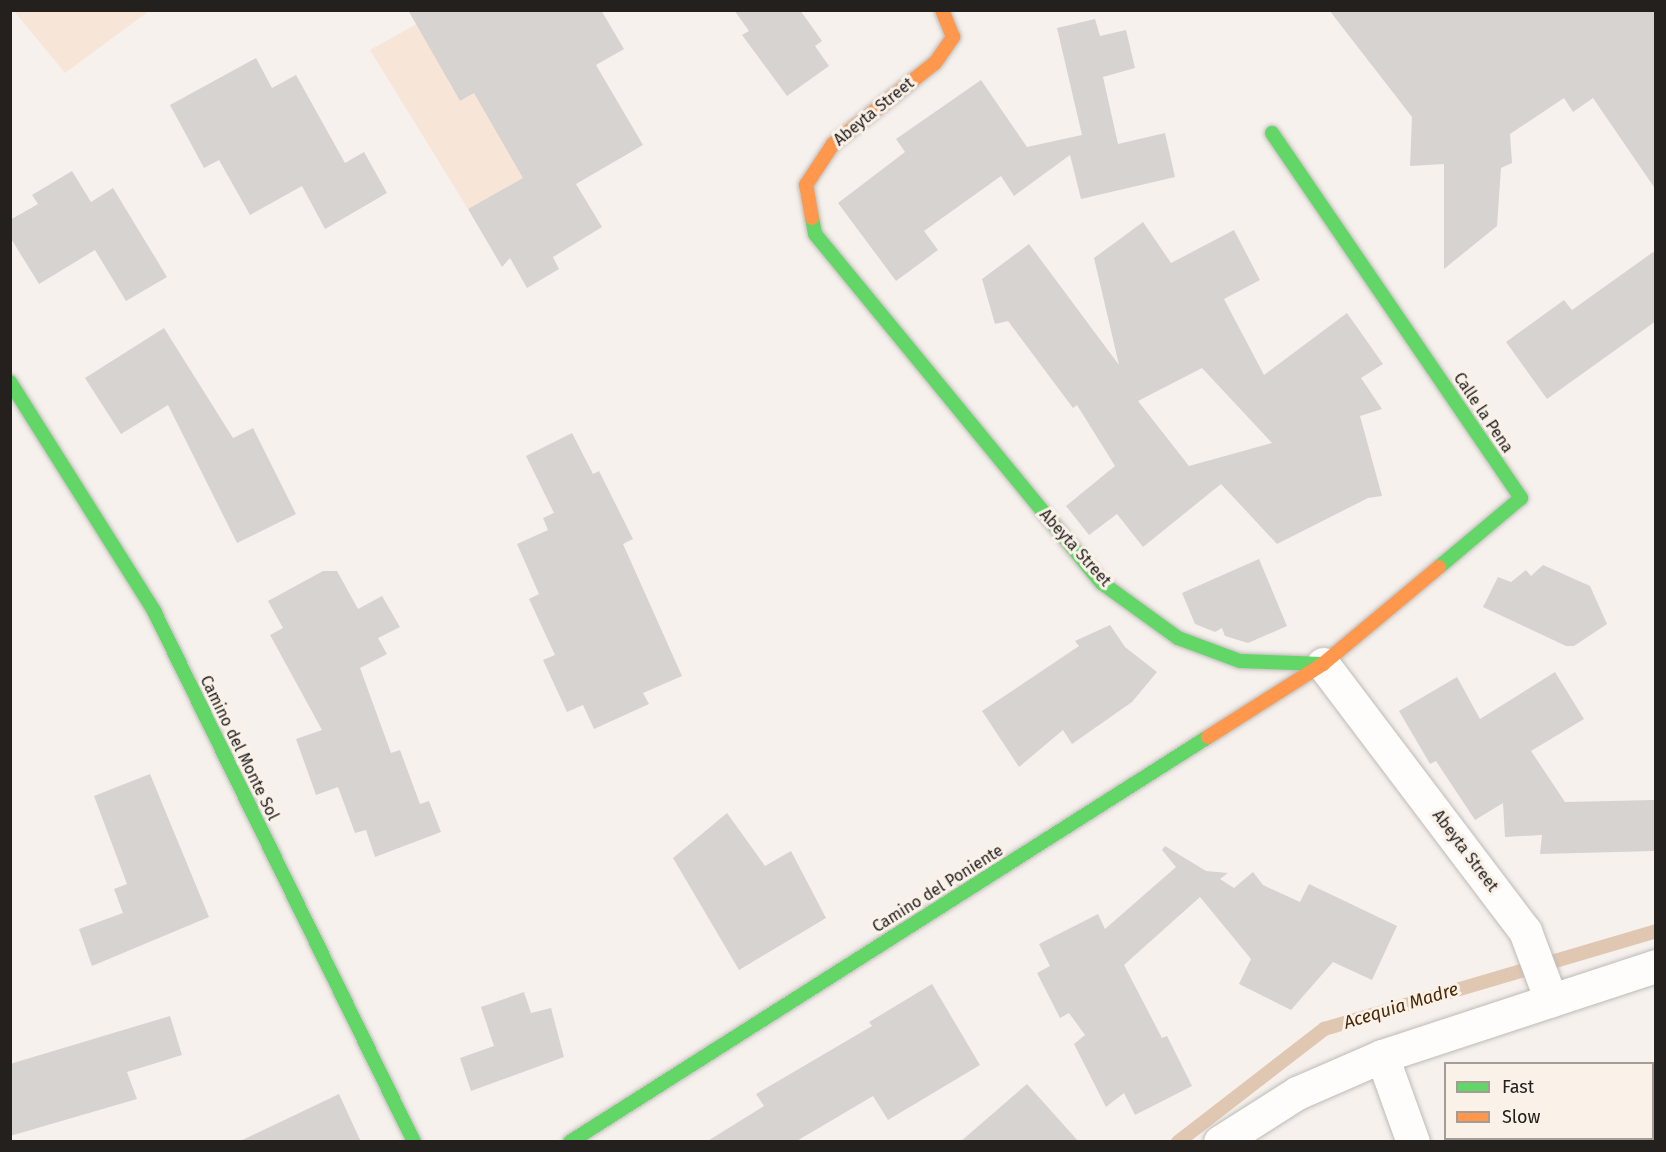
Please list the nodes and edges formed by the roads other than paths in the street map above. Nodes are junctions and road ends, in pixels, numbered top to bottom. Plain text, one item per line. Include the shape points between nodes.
1 (942, 10) edge
2 (1272, 134) dead end
3 (10, 382) edge
4 (1323, 664) junction
5 (1656, 966) edge
6 (1551, 1000) junction
7 (1382, 1056) junction
8 (414, 1142) edge
9 (570, 1142) edge
10 (1220, 1142) edge
11 (1413, 1142) edge

1 - 4 street, Abeyta Street via 953,37 935,63 833,144 806,185 815,234 1102,583 1178,638 1240,661
2 - 4 street, Calle la Pena via 1521,498
3 - 8 street, Camino del Monte Sol via 154,611
4 - 6 street, Abeyta Street via 1526,931
4 - 9 street, Camino del Poniente
5 - 6 street
6 - 7 street
7 - 10 street via 1297,1093
7 - 11 street

